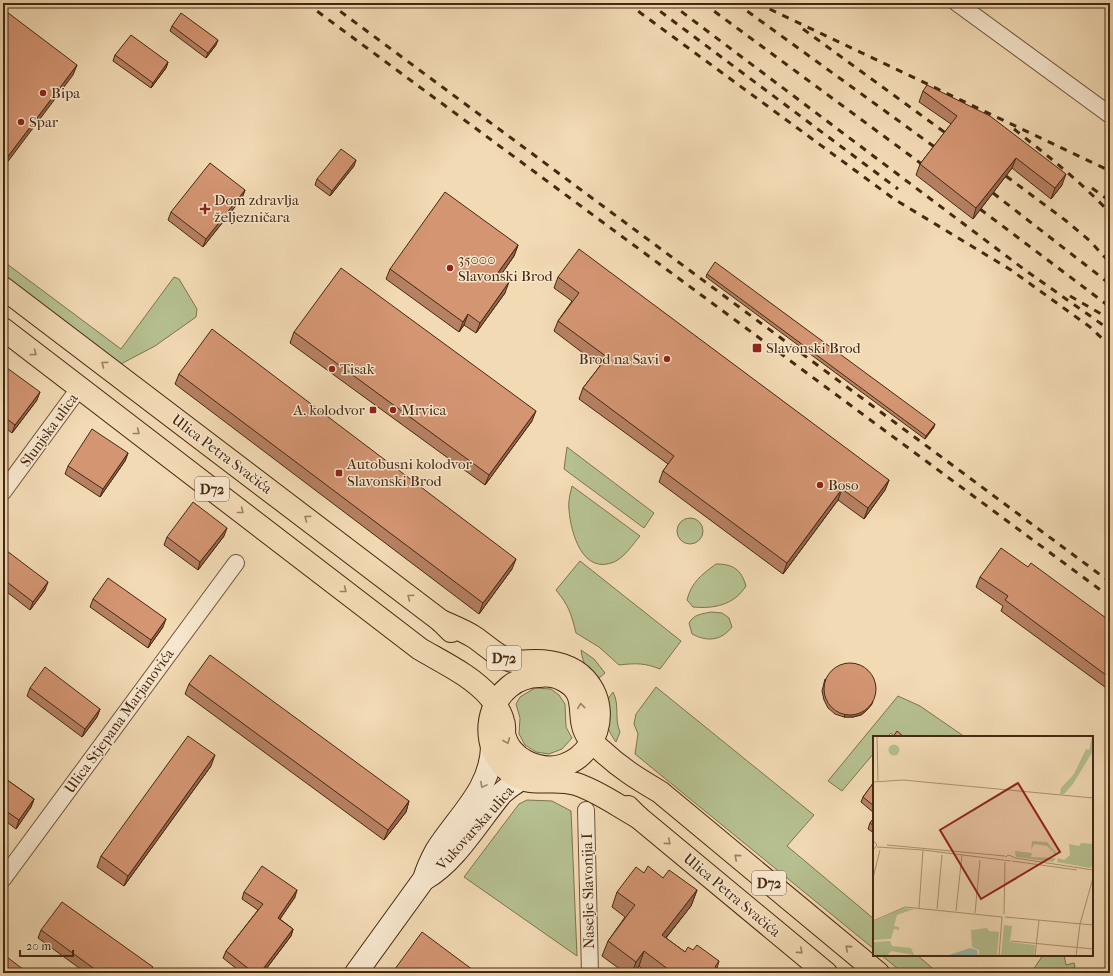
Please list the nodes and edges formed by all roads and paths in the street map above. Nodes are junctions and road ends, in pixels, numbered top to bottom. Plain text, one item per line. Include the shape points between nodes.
1 (957, 3) edge
2 (1110, 115) edge
3 (3, 288) edge
4 (3, 329) edge
5 (80, 388) junction
6 (3, 492) edge
7 (236, 563) dead end
8 (441, 621) junction
9 (526, 677) junction
10 (493, 712) junction
11 (595, 734) junction
12 (492, 747) junction
13 (556, 767) junction
14 (522, 779) junction
15 (586, 810) dead end
16 (638, 817) junction
17 (3, 879) edge
18 (424, 879) junction
19 (356, 973) edge
20 (590, 973) edge
21 (826, 973) edge
22 (878, 973) edge

1 - 2 street
8 -> 3 main road, Ulica Petra Svačića / D72
4 -> 5 main road, D72
5 - 6 street, Slunjska ulica
5 -> 10 main road, D72 via 420,649 469,679 483,691
7 - 17 street, Ulica Stjepana Marjanovića
8 - 9 main road, D72 via 470,649 489,662 514,676
8 - 11 main road, D72 via 473,636 507,659 520,662 551,662 575,671 585,679 596,698 599,708
9 - 10 main road, D72 via 508,687
11 -> 9 main road, D72 via 587,737 582,720 581,701 572,686 553,676
10 - 12 main road, D72 via 489,735
10 -> 13 main road, D72 via 504,722 506,742 518,756 528,762
11 - 13 main road via 582,755 573,762
22 -> 11 main road, D72 via 660,792 606,739
12 - 14 main road, D72 via 505,768
12 -> 18 main road, Vukovarska ulica via 492,760 484,782 436,851
13 - 14 main road, Vukovarska ulica
13 - 16 main road, D72 via 584,772 594,778 612,791
14 - 16 main road, D72 via 532,782 559,781 574,784 600,795
14 - 18 main road, Vukovarska ulica via 502,794 445,864
15 - 20 street, Naselje Slavonija I
16 -> 21 main road, Ulica Petra Svačića / D72
18 - 19 main road, Vukovarska ulica

